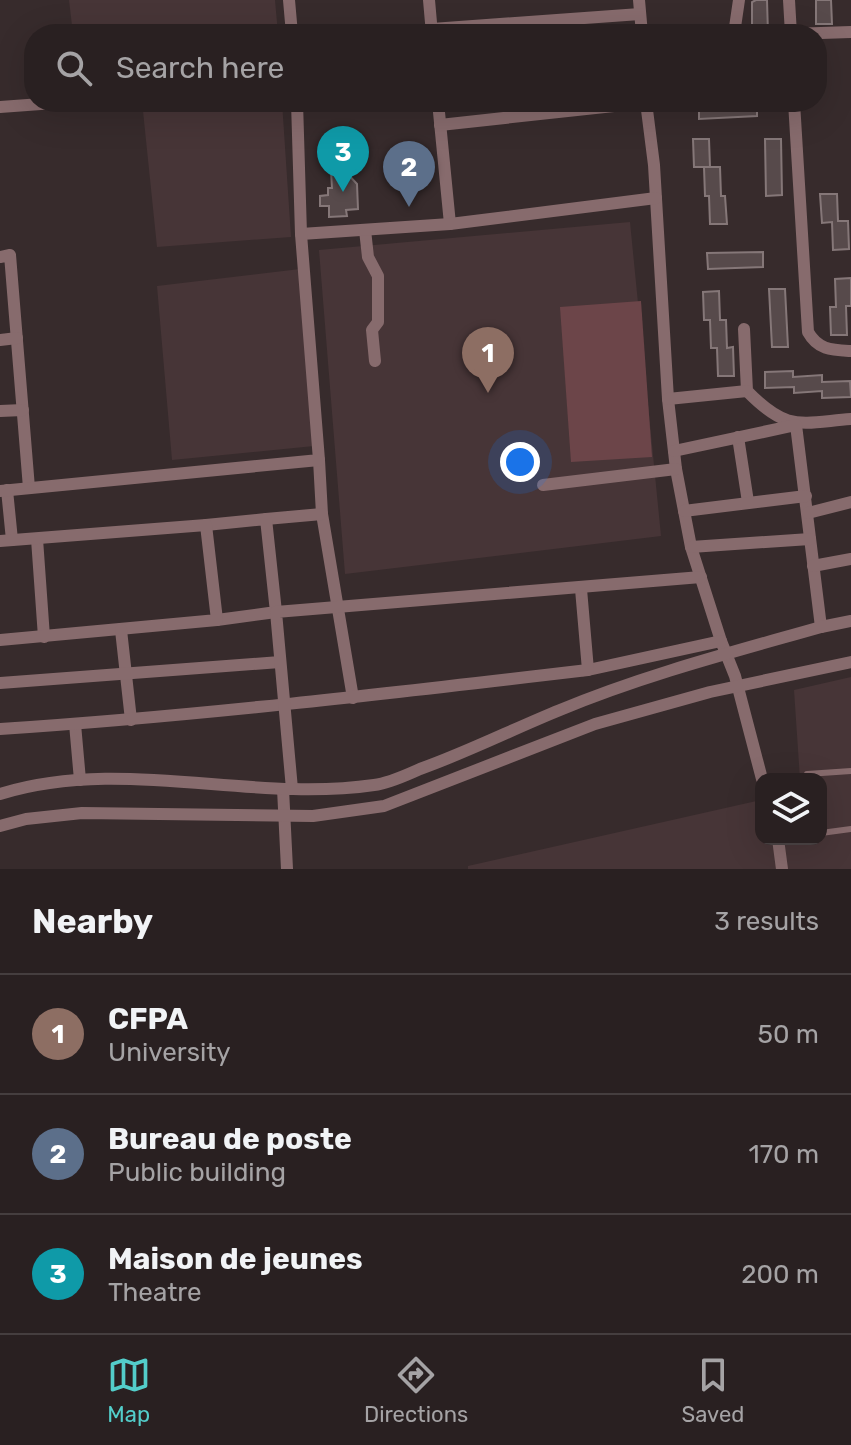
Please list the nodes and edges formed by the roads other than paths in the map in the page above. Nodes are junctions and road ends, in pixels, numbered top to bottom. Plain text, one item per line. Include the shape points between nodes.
1 (289, 0) edge
2 (429, 0) edge
3 (639, 0) edge
4 (739, 0) edge
5 (789, 0) edge
6 (640, 14) junction
7 (291, 24) edge
8 (431, 24) edge
9 (524, 24) edge
10 (641, 24) edge
11 (735, 24) edge
12 (790, 24) edge
13 (851, 32) edge
14 (827, 33) edge
15 (24, 105) edge
16 (0, 107) edge
17 (297, 112) edge
18 (439, 112) edge
19 (556, 112) edge
20 (647, 112) edge
21 (795, 112) edge
22 (440, 125) junction
23 (656, 198) junction
24 (450, 224) junction
25 (365, 230) junction
26 (301, 234) junction
27 (0, 257) edge
28 (744, 329) dead end
29 (17, 338) junction
30 (0, 340) edge
31 (851, 351) edge
32 (375, 361) dead end
33 (747, 391) junction
34 (668, 399) junction
35 (23, 410) junction
36 (0, 411) edge
37 (851, 419) edge
38 (796, 425) junction
39 (738, 437) junction
40 (674, 451) junction
41 (319, 460) junction
42 (676, 469) junction
43 (543, 485) dead end
44 (29, 488) junction
45 (4, 491) edge
46 (806, 496) junction
47 (748, 502) junction
48 (851, 502) edge
49 (684, 511) junction
50 (808, 513) junction
51 (322, 514) junction
52 (266, 519) junction
53 (206, 525) junction
54 (37, 539) junction
55 (810, 539) junction
56 (6, 540) edge
57 (691, 547) junction
58 (851, 559) edge
59 (813, 566) junction
60 (701, 577) junction
61 (581, 589) junction
62 (337, 606) junction
63 (276, 612) junction
64 (217, 620) junction
65 (851, 621) edge
66 (821, 627) junction
67 (121, 630) junction
68 (44, 637) junction
69 (0, 640) edge
70 (721, 641) junction
71 (728, 658) junction
72 (280, 662) junction
73 (851, 662) edge
74 (588, 670) junction
75 (126, 674) junction
76 (737, 681) junction
77 (0, 683) edge
78 (353, 698) junction
79 (283, 704) junction
80 (131, 720) junction
81 (75, 724) junction
82 (0, 729) edge
83 (851, 771) edge
84 (760, 773) edge
85 (822, 773) edge
86 (80, 780) junction
87 (288, 789) junction
88 (0, 794) edge
89 (284, 815) junction
90 (0, 826) edge
91 (851, 829) edge
92 (827, 832) edge
93 (779, 845) edge
94 (287, 869) edge
95 (782, 869) edge

1 - 7 street
2 - 8 street
3 - 6 street
4 - 11 street
5 - 12 street
6 - 9 street
6 - 10 street
13 - 14 street
15 - 16 street
17 - 26 street
18 - 22 street
19 - 22 street
20 - 23 street
21 - 31 street via 808,332 822,348
22 - 24 street
23 - 24 street
23 - 34 street
24 - 25 street
25 - 26 street
25 - 32 street via 368,257 378,276 378,322 372,330
26 - 41 street
27 - 29 street via 10,255
28 - 33 street
29 - 30 street
29 - 35 street
33 - 34 street
33 - 38 street via 770,412
34 - 40 street
35 - 36 street
35 - 44 street
37 - 38 street
38 - 39 street
38 - 46 street
39 - 40 street
39 - 47 street
40 - 42 street
41 - 44 street
41 - 51 street
42 - 43 street
42 - 49 street
44 - 45 street
45 - 56 street
46 - 47 street
46 - 50 street
47 - 49 street
48 - 50 street
49 - 57 street
50 - 55 street
51 - 52 street
51 - 62 street
52 - 53 street
52 - 63 street
53 - 54 street
53 - 64 street
54 - 56 street
54 - 68 street
55 - 57 street
55 - 59 street
57 - 60 street
58 - 59 street
59 - 66 street
60 - 61 street
60 - 70 street
61 - 62 street
61 - 74 street
62 - 63 street
62 - 78 street
63 - 64 street
63 - 72 street
64 - 67 street
65 - 66 street
66 - 71 street
67 - 68 street
67 - 75 street
68 - 69 street
70 - 71 street
70 - 74 street
71 - 76 street
71 - 87 street via 615,689 378,785
72 - 75 street
72 - 79 street
73 - 76 street
74 - 78 street
75 - 77 street
75 - 80 street
76 - 84 street
76 - 89 street via 595,724 384,806
78 - 79 street
79 - 80 street
79 - 87 street
80 - 81 street
81 - 82 street
81 - 86 street
83 - 85 lane
86 - 87 street
86 - 88 street via 55,780
87 - 89 street
89 - 90 street via 82,813
89 - 94 street
91 - 92 lane
93 - 95 street

